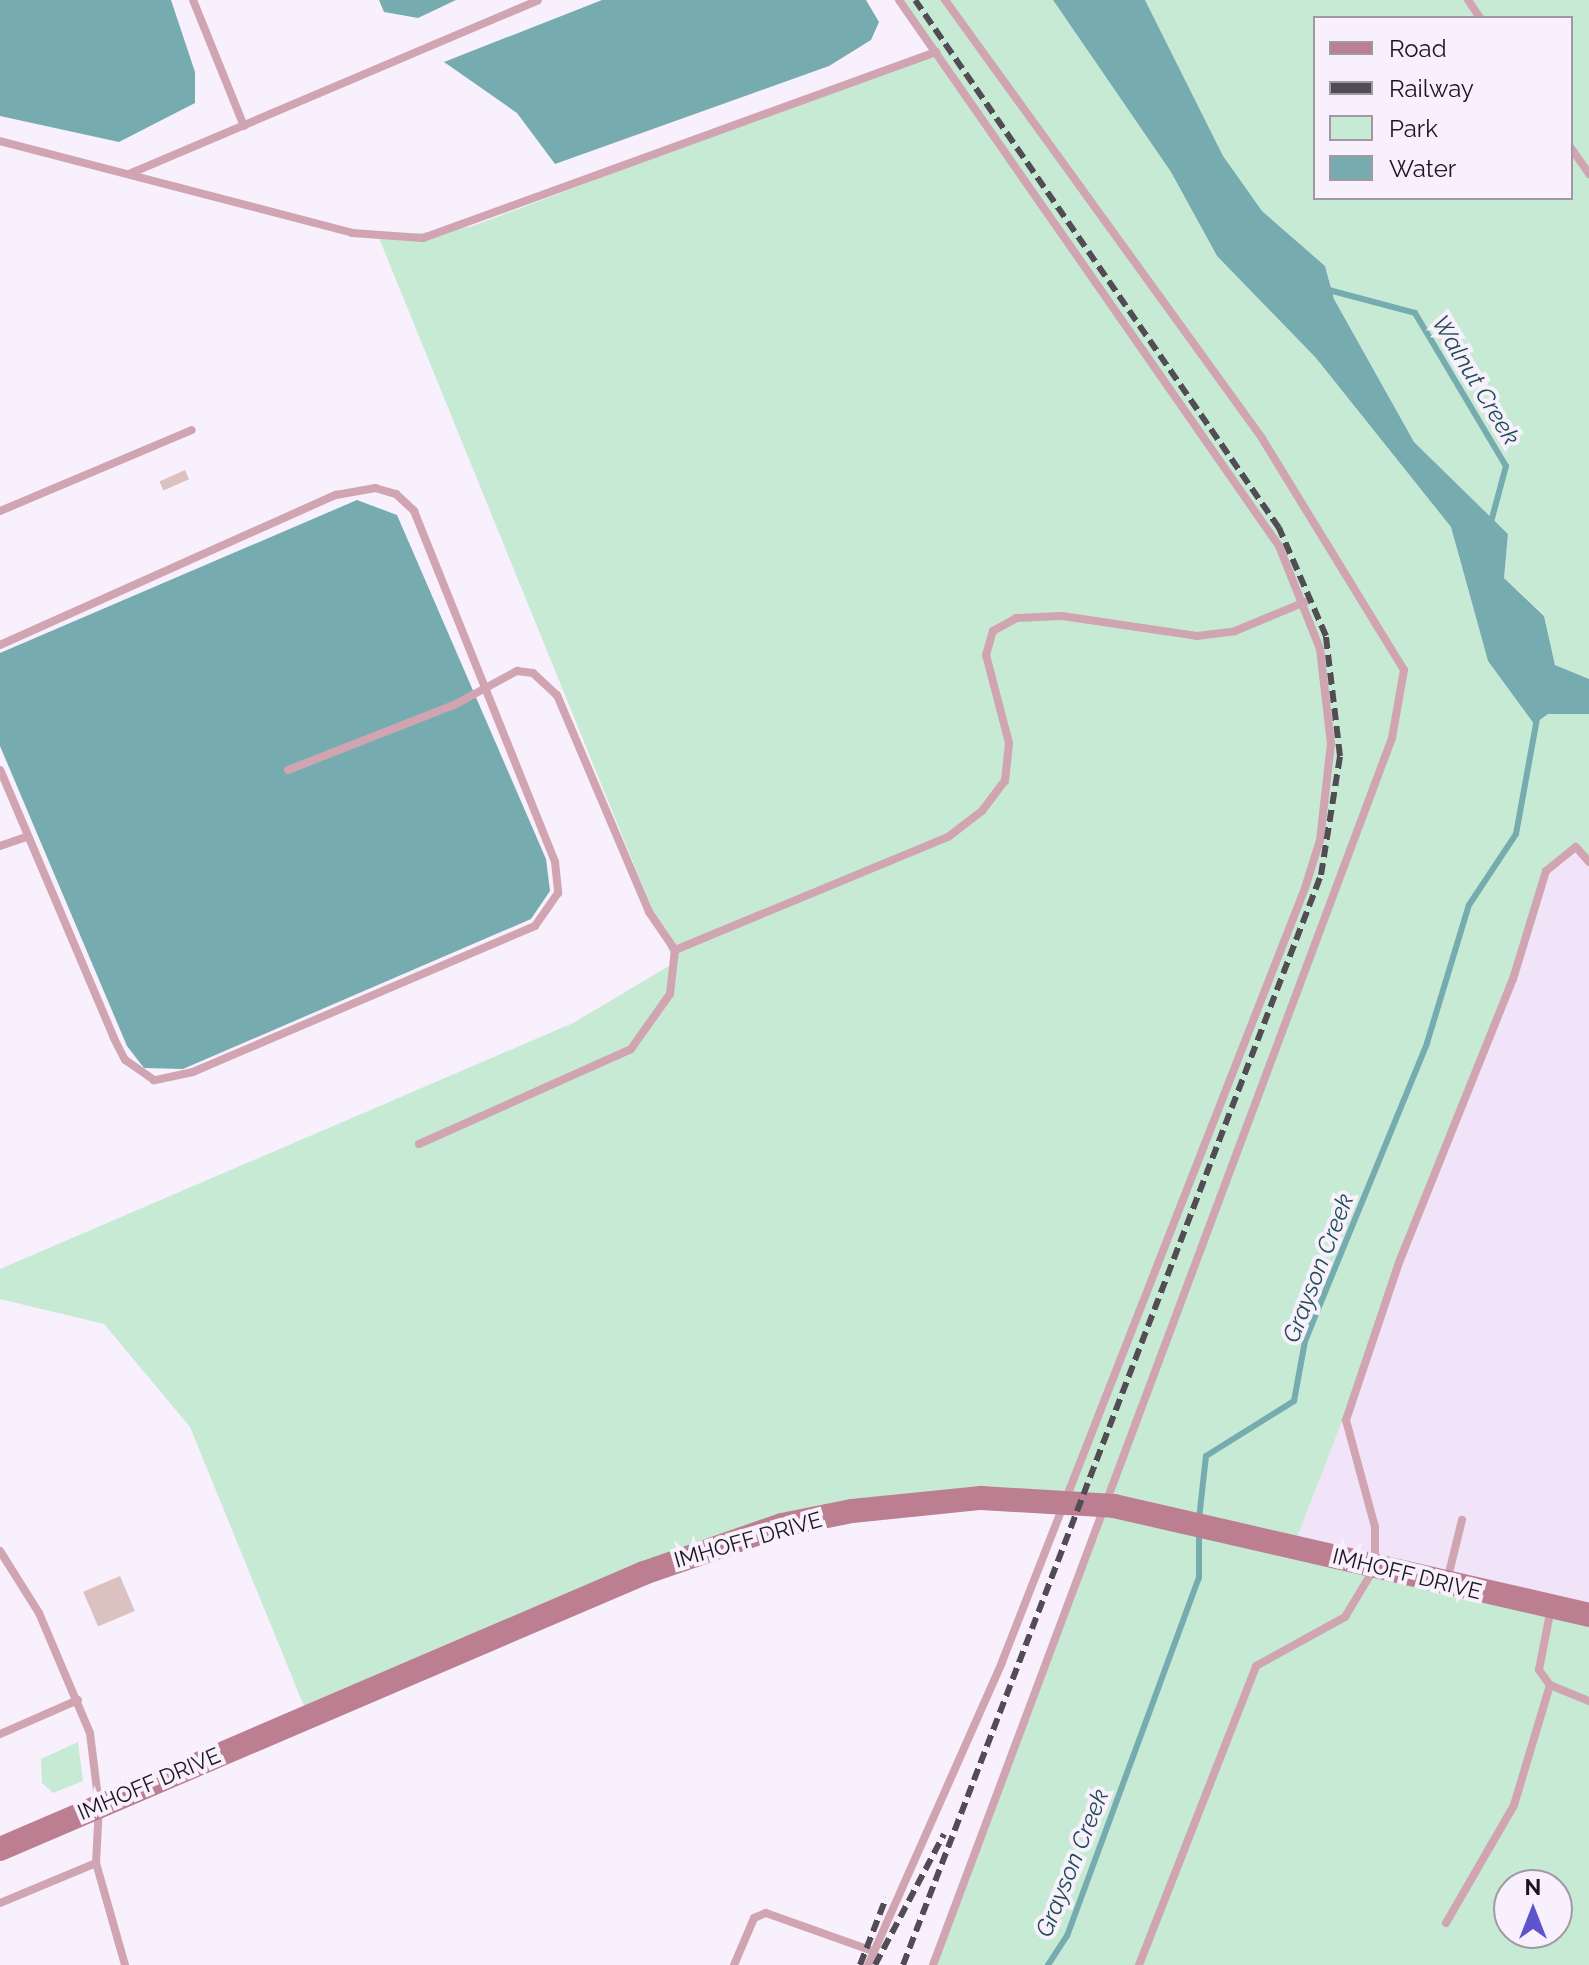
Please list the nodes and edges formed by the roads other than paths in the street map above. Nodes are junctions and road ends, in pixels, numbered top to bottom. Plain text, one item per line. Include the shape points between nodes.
1 (193, 0) edge
2 (538, 0) edge
3 (899, 0) edge
4 (945, 0) edge
5 (936, 52) junction
6 (244, 126) junction
7 (0, 141) edge
8 (1573, 151) edge
9 (1589, 174) edge
10 (128, 175) junction
11 (192, 430) dead end
12 (0, 511) edge
13 (1305, 602) junction
14 (0, 645) edge
15 (485, 690) junction
16 (0, 770) edge
17 (288, 770) dead end
18 (26, 837) junction
19 (0, 846) edge
20 (1589, 862) edge
21 (675, 950) junction
22 (419, 1144) dead end
23 (1065, 1500) junction
24 (1107, 1505) junction
25 (1462, 1520) dead end
26 (0, 1551) edge
27 (1375, 1567) junction
28 (1445, 1585) junction
29 (1551, 1607) junction
30 (1589, 1615) edge
31 (1550, 1685) junction
32 (1589, 1692) edge
33 (1572, 1695) junction
34 (78, 1700) junction
35 (1589, 1701) edge
36 (0, 1734) edge
37 (99, 1806) junction
38 (0, 1849) edge
39 (96, 1863) junction
40 (0, 1903) edge
41 (1446, 1923) dead end
42 (873, 1951) junction
43 (125, 1965) edge
44 (734, 1965) edge
45 (868, 1965) edge
46 (933, 1965) edge
47 (1139, 1965) edge

1 - 6 lane
2 - 6 lane
3 - 5 lane
4 - 24 lane via 1262,438 1404,670 1386,753
5 - 10 lane via 423,238 352,233
5 - 13 lane via 1242,488
6 - 10 lane
7 - 10 lane
8 - 9 lane
11 - 12 lane
13 - 21 lane via 1235,631 1197,636 1062,616 1016,618 993,631 986,655 1009,743 1005,781 982,811 948,837
13 - 23 lane via 1320,649 1331,744 1320,840
14 - 15 lane via 336,495 375,488 414,511
15 - 17 lane
15 - 18 lane via 555,862 552,911 535,926 172,1079 141,1075 125,1060
15 - 21 lane via 517,671 545,678 649,912
16 - 18 lane
18 - 19 lane
20 - 27 lane via 1576,847 1546,871 1513,979 1400,1260 1346,1420 1375,1527
21 - 22 lane via 670,994 631,1049
23 - 24 street, IMHOFF DRIVE
23 - 37 street, IMHOFF DRIVE via 892,1506 712,1546
23 - 42 lane via 974,1730
24 - 27 street, IMHOFF DRIVE
24 - 46 lane
25 - 28 lane
26 - 34 lane via 39,1613
27 - 28 street, IMHOFF DRIVE
27 - 47 lane via 1345,1617 1256,1666
28 - 29 street, IMHOFF DRIVE
29 - 30 street, IMHOFF DRIVE
29 - 31 lane via 1539,1670
31 - 33 lane
31 - 41 lane via 1514,1805
32 - 33 lane
33 - 35 lane
34 - 36 lane
34 - 37 lane
37 - 38 street, IMHOFF DRIVE
37 - 39 lane
39 - 40 lane
39 - 43 lane
42 - 44 lane via 766,1913 754,1918
42 - 45 lane

